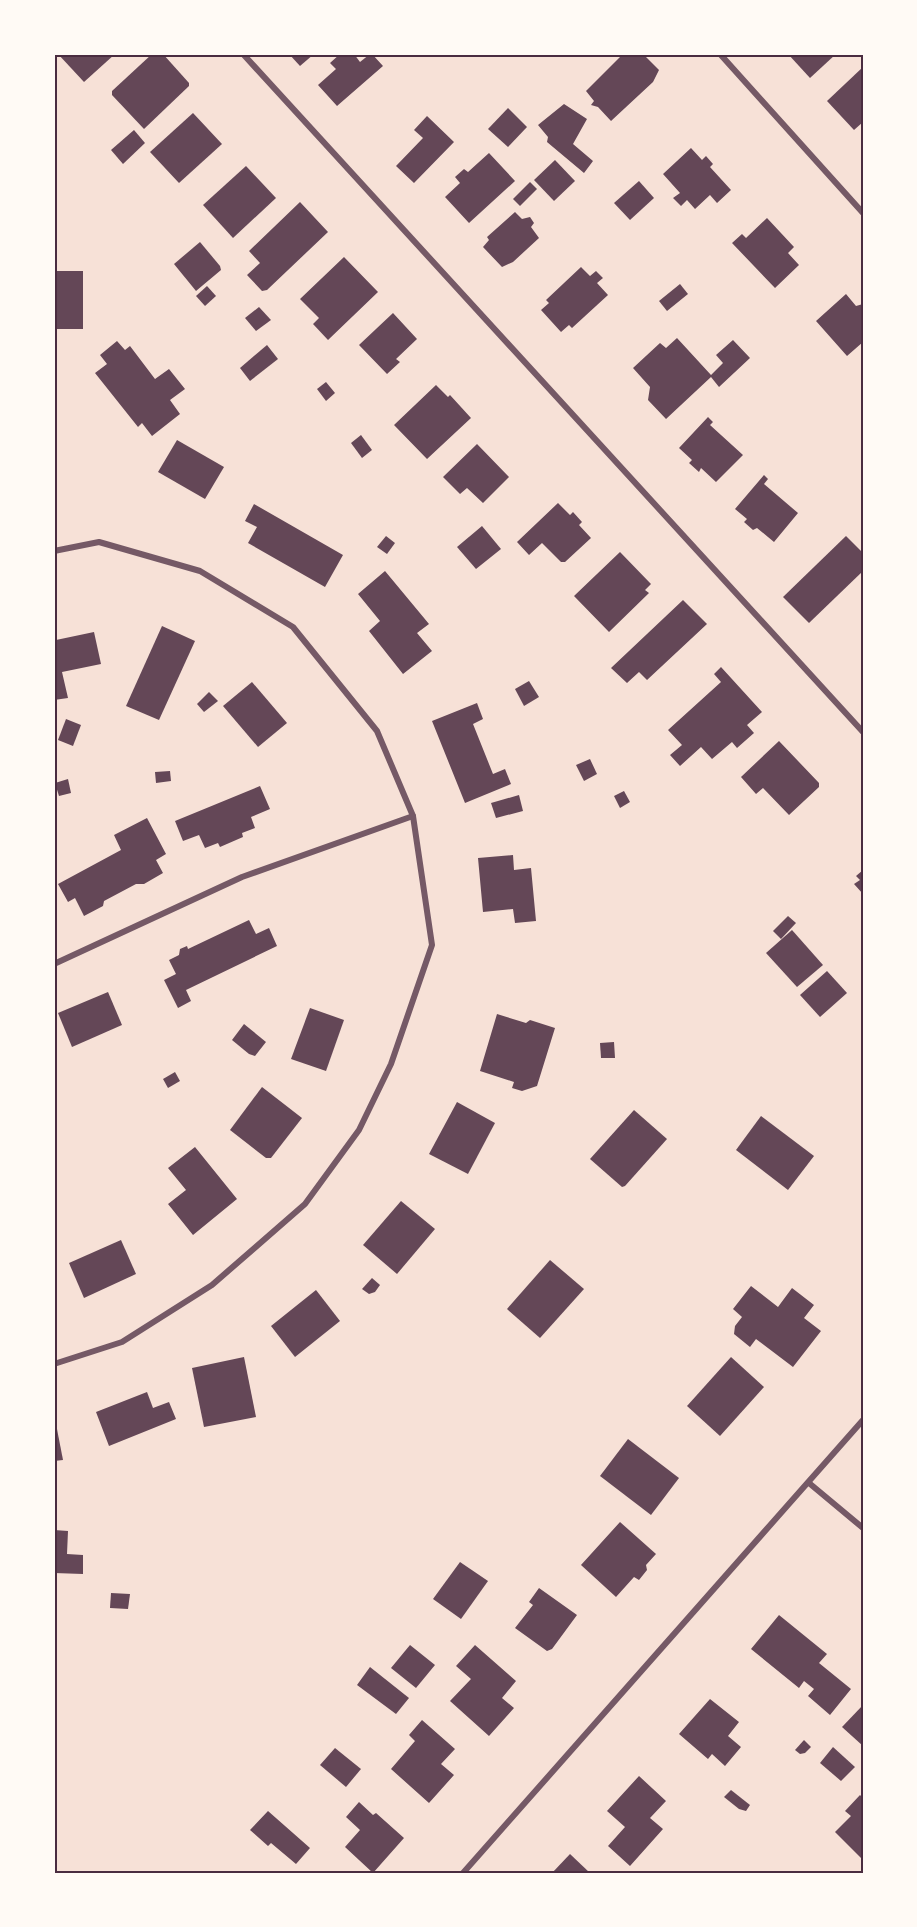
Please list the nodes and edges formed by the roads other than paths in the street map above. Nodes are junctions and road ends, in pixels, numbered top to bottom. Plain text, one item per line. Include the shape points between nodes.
1 (243, 54) edge
2 (720, 54) edge
3 (863, 213) edge
4 (54, 551) edge
5 (863, 732) edge
6 (413, 816) junction
7 (54, 964) edge
8 (54, 1364) edge
9 (863, 1420) edge
10 (809, 1483) junction
11 (863, 1528) edge
12 (463, 1873) edge

1 - 5 street
2 - 3 street
4 - 6 street via 99,542 200,572 293,627 378,731
6 - 7 street via 242,877
6 - 8 street via 432,945 390,1064 359,1130 305,1204 212,1285 122,1342
9 - 10 street
10 - 11 street
10 - 12 street

